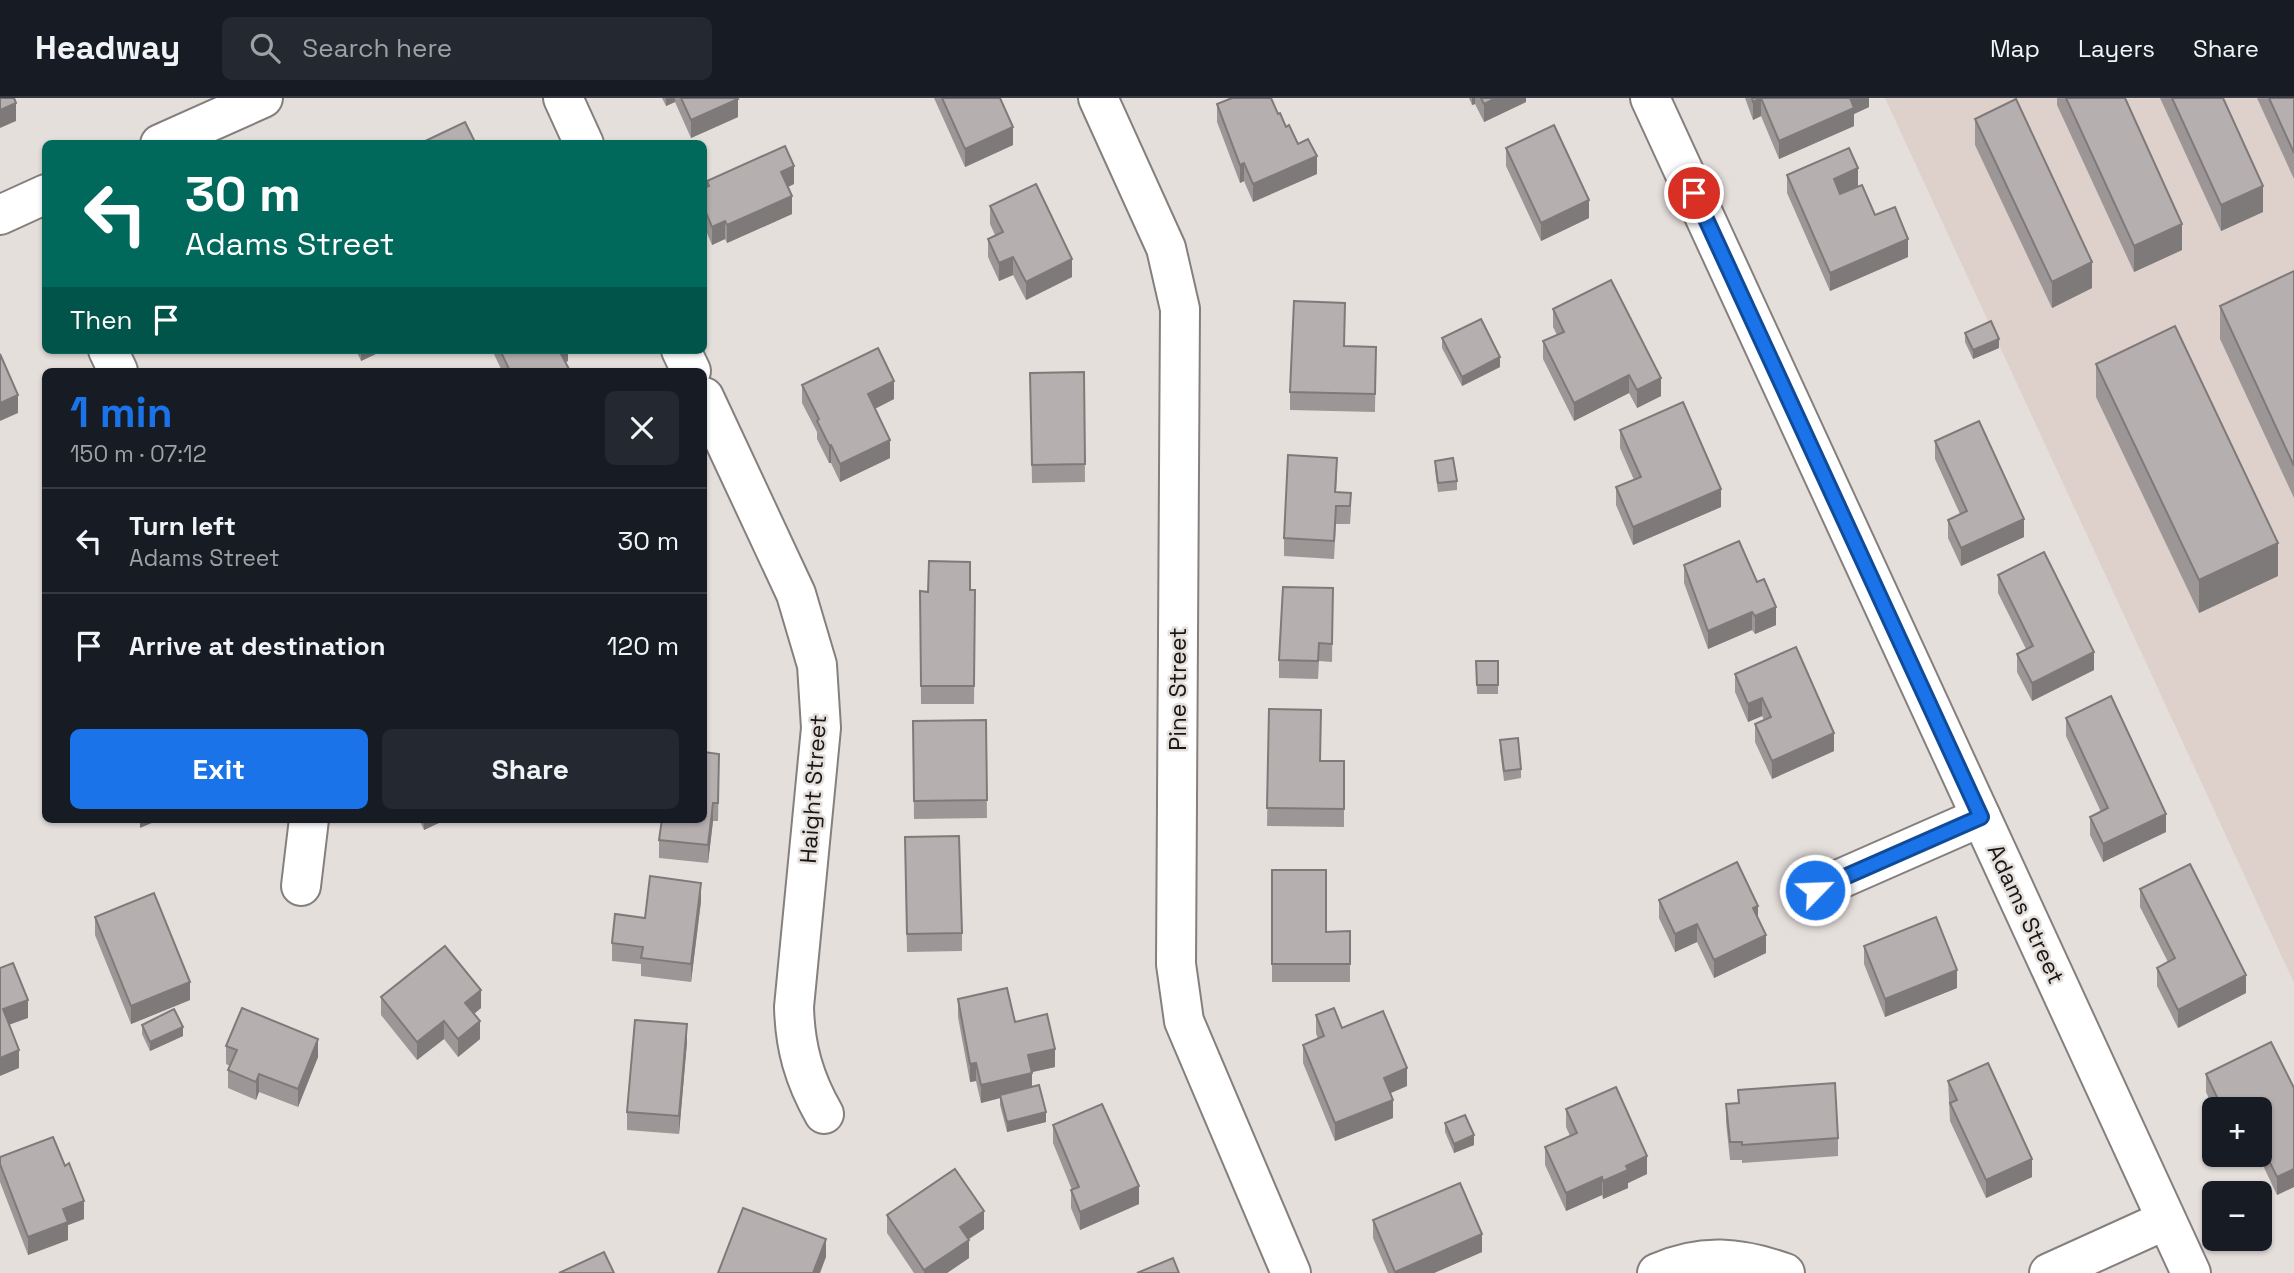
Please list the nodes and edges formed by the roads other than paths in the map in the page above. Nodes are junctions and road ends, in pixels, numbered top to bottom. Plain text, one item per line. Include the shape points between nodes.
1 (263, 98) edge
2 (563, 98) edge
3 (1098, 98) edge
4 (1650, 98) edge
5 (169, 140) edge
6 (582, 140) edge
7 (42, 201) edge
8 (0, 215) edge
9 (707, 403) edge
10 (1981, 817) junction
11 (309, 823) edge
12 (301, 886) dead end
13 (1815, 890) dead end
14 (824, 1114) dead end
15 (2166, 1220) junction
16 (1292, 1273) edge
17 (1657, 1273) edge
18 (1785, 1273) edge
19 (2049, 1273) edge
20 (2191, 1273) edge

1 - 5 street
2 - 6 street
3 - 16 street, Pine Street via 1166,248 1180,309 1176,964 1184,1021
4 - 10 street, Adams Street
7 - 8 street
9 - 14 street, Haight Street via 796,594 817,665 821,728 794,1007 797,1049
10 - 13 street
10 - 15 street, Adams Street
11 - 12 street
15 - 19 street
15 - 20 street, Adams Street
17 - 18 street via 1683,1261 1749,1260

